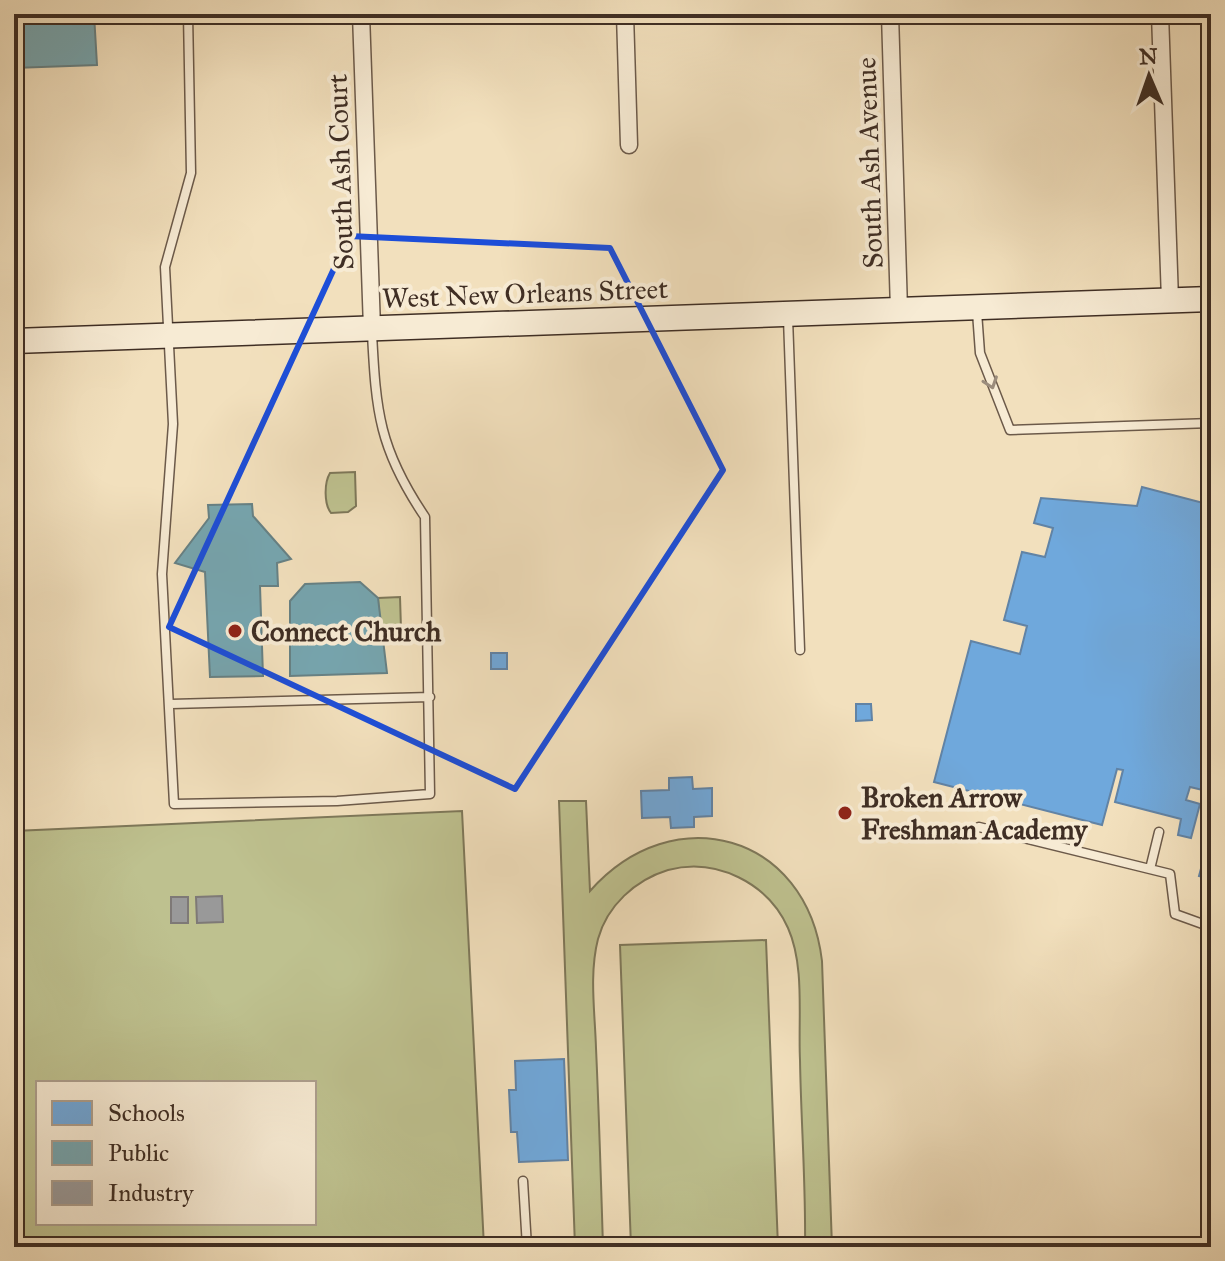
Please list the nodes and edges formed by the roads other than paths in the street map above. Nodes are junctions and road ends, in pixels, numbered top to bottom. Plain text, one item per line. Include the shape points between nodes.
1 (188, 14) edge
2 (361, 14) edge
3 (625, 14) edge
4 (890, 14) edge
5 (1160, 14) edge
6 (629, 145) dead end
7 (1211, 299) edge
8 (1170, 300) junction
9 (977, 307) junction
10 (899, 310) junction
11 (788, 313) junction
12 (372, 328) junction
13 (169, 335) junction
14 (14, 341) edge
15 (1211, 423) edge
16 (800, 650) dead end
17 (430, 697) junction
18 (171, 704) junction
19 (979, 827) dead end
20 (1159, 832) dead end
21 (1150, 869) junction
22 (1211, 927) edge
23 (523, 1181) dead end
24 (527, 1247) edge

1 - 13 lane via 191,173 165,267
2 - 12 street, South Ash Court
3 - 6 street
4 - 10 street, South Ash Avenue
5 - 8 street
7 - 8 main road, West New Orleans Street
8 - 9 main road, West New Orleans Street
9 - 10 main road, West New Orleans Street
9 -> 15 lane via 980,353 1010,430
10 - 11 main road, West New Orleans Street
11 - 12 main road, West New Orleans Street
11 - 16 lane
12 - 13 main road, West New Orleans Street
12 - 17 lane via 381,435 401,482 425,517
13 - 14 main road, West New Orleans Street
13 - 18 lane via 173,424 162,574
17 - 18 lane
17 - 18 lane via 430,794 337,801 174,804
19 - 21 lane
20 - 21 lane
21 - 22 lane via 1170,874 1175,914
23 - 24 lane

